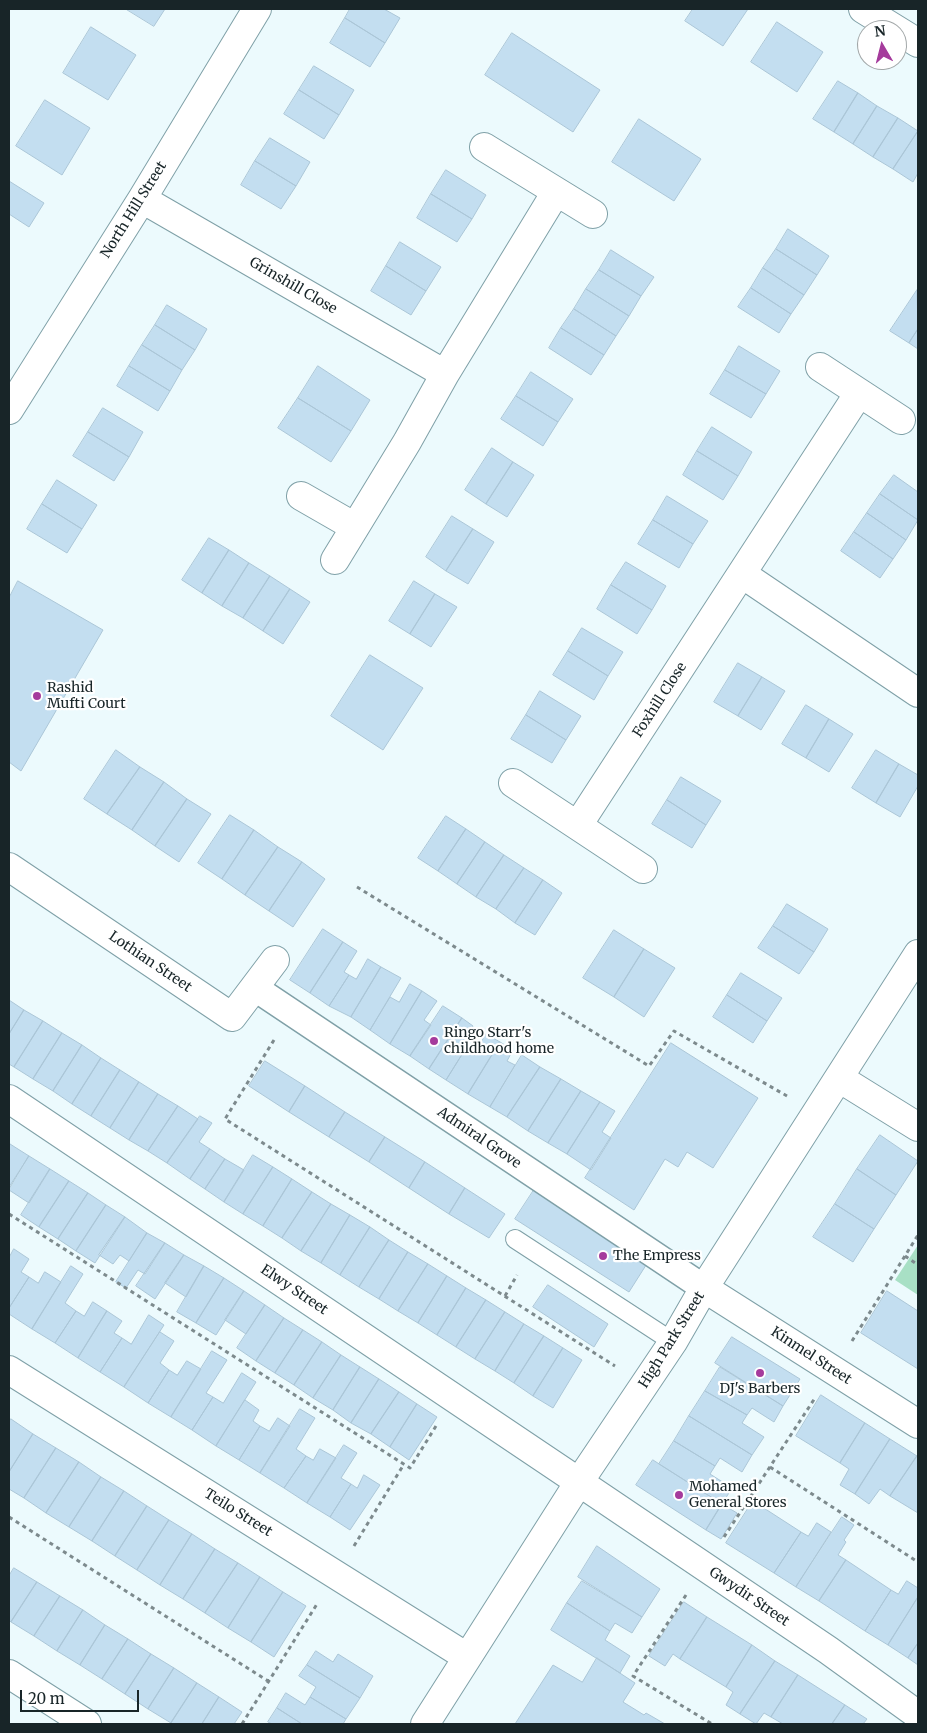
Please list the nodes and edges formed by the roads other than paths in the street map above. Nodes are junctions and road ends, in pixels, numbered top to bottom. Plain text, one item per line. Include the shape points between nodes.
1 (257, 9) edge
2 (863, 9) edge
3 (918, 43) edge
4 (484, 147) dead end
5 (556, 192) junction
6 (142, 199) junction
7 (592, 214) dead end
8 (820, 367) dead end
9 (445, 374) junction
10 (859, 393) junction
11 (9, 410) edge
12 (901, 420) dead end
13 (300, 496) dead end
14 (355, 527) junction
15 (335, 560) dead end
16 (742, 574) junction
17 (918, 693) edge
18 (513, 783) dead end
19 (578, 825) junction
20 (9, 867) edge
21 (643, 869) dead end
22 (918, 954) edge
23 (275, 960) dead end
24 (254, 988) junction
25 (839, 1078) junction
26 (9, 1099) edge
27 (918, 1127) edge
28 (514, 1239) dead end
29 (704, 1288) junction
30 (673, 1342) junction
31 (9, 1370) edge
32 (918, 1424) edge
33 (579, 1482) junction
34 (467, 1657) junction
35 (9, 1674) edge
36 (918, 1715) edge
37 (87, 1724) edge
38 (425, 1724) edge

1 - 6 street, North Hill Street
2 - 3 street
4 - 5 street
5 - 7 street
5 - 9 street
6 - 9 street, Grinshill Close
6 - 11 street, North Hill Street
8 - 10 street
9 - 14 street
10 - 12 street
10 - 16 street, Foxhill Close
13 - 14 street
14 - 15 street
16 - 17 street
16 - 19 street, Foxhill Close
18 - 19 street
19 - 21 street
20 - 24 street, Lothian Street via 232,1017
22 - 25 street, High Park Street
23 - 24 street, Lothian Street
24 - 29 street, Admiral Grove
25 - 27 street
25 - 29 street, High Park Street
26 - 33 street, Elwy Street
28 - 30 lane
29 - 30 street, High Park Street
29 - 32 street, Kinmel Street
30 - 33 street, High Park Street
31 - 34 street, Teilo Street
33 - 34 street, High Park Street
33 - 36 street, Gwydir Street via 828,1650
34 - 38 street, High Park Street
35 - 37 street

